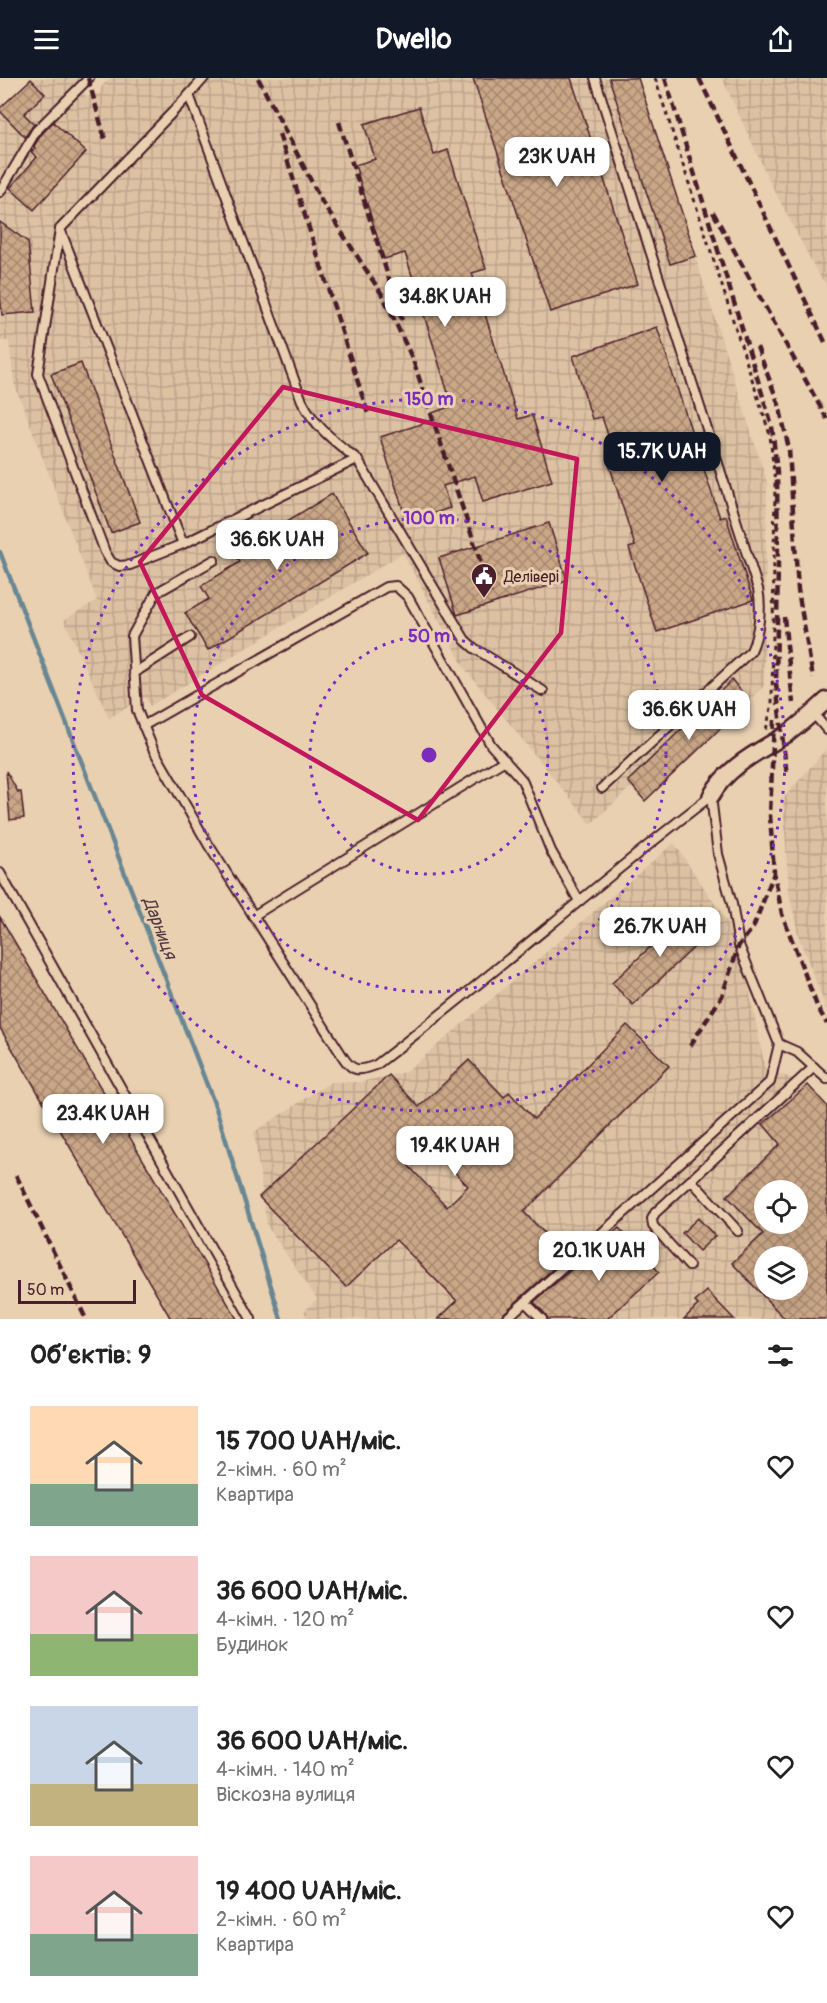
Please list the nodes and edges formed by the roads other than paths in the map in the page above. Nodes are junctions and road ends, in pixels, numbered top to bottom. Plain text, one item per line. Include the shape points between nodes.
1 (88, 78) edge
2 (204, 78) edge
3 (595, 78) edge
4 (189, 95) junction
5 (0, 192) edge
6 (60, 230) junction
7 (357, 459) junction
8 (183, 544) junction
9 (214, 560) dead end
10 (190, 637) dead end
11 (134, 673) junction
12 (543, 691) dead end
13 (827, 700) edge
14 (813, 713) junction
15 (143, 726) junction
16 (827, 730) edge
17 (505, 760) junction
18 (602, 789) dead end
19 (711, 796) junction
20 (0, 873) edge
21 (579, 901) junction
22 (253, 916) junction
23 (779, 1044) junction
24 (814, 1067) junction
25 (827, 1080) edge
26 (691, 1180) junction
27 (738, 1231) dead end
28 (689, 1266) dead end
29 (525, 1302) junction
30 (251, 1319) edge
31 (506, 1319) edge
32 (542, 1319) edge

1 - 5 lane via 36,131
2 - 4 lane
3 - 18 lane via 760,602 751,651
4 - 6 lane
4 - 7 lane via 302,401 319,427
6 - 8 lane
6 - 8 lane via 38,374 105,552 111,562 130,565
7 - 8 lane
7 - 12 lane via 465,640
9 - 11 lane via 156,593 132,636
10 - 11 lane
11 - 15 lane via 137,710
13 - 14 street
14 - 16 lane
14 - 19 street via 733,769
15 - 17 lane via 386,586 396,585 408,597 491,745
15 - 22 lane
17 - 21 lane via 522,780 552,851
17 - 22 lane
19 - 21 lane
19 - 23 lane via 718,854 739,945
20 - 30 lane
21 - 22 lane via 442,1014 366,1069 348,1065
23 - 24 lane via 797,1052
23 - 29 lane via 770,1082
24 - 25 lane
24 - 26 lane
26 - 27 lane
26 - 28 lane via 652,1219 657,1232
29 - 31 lane
29 - 32 lane

